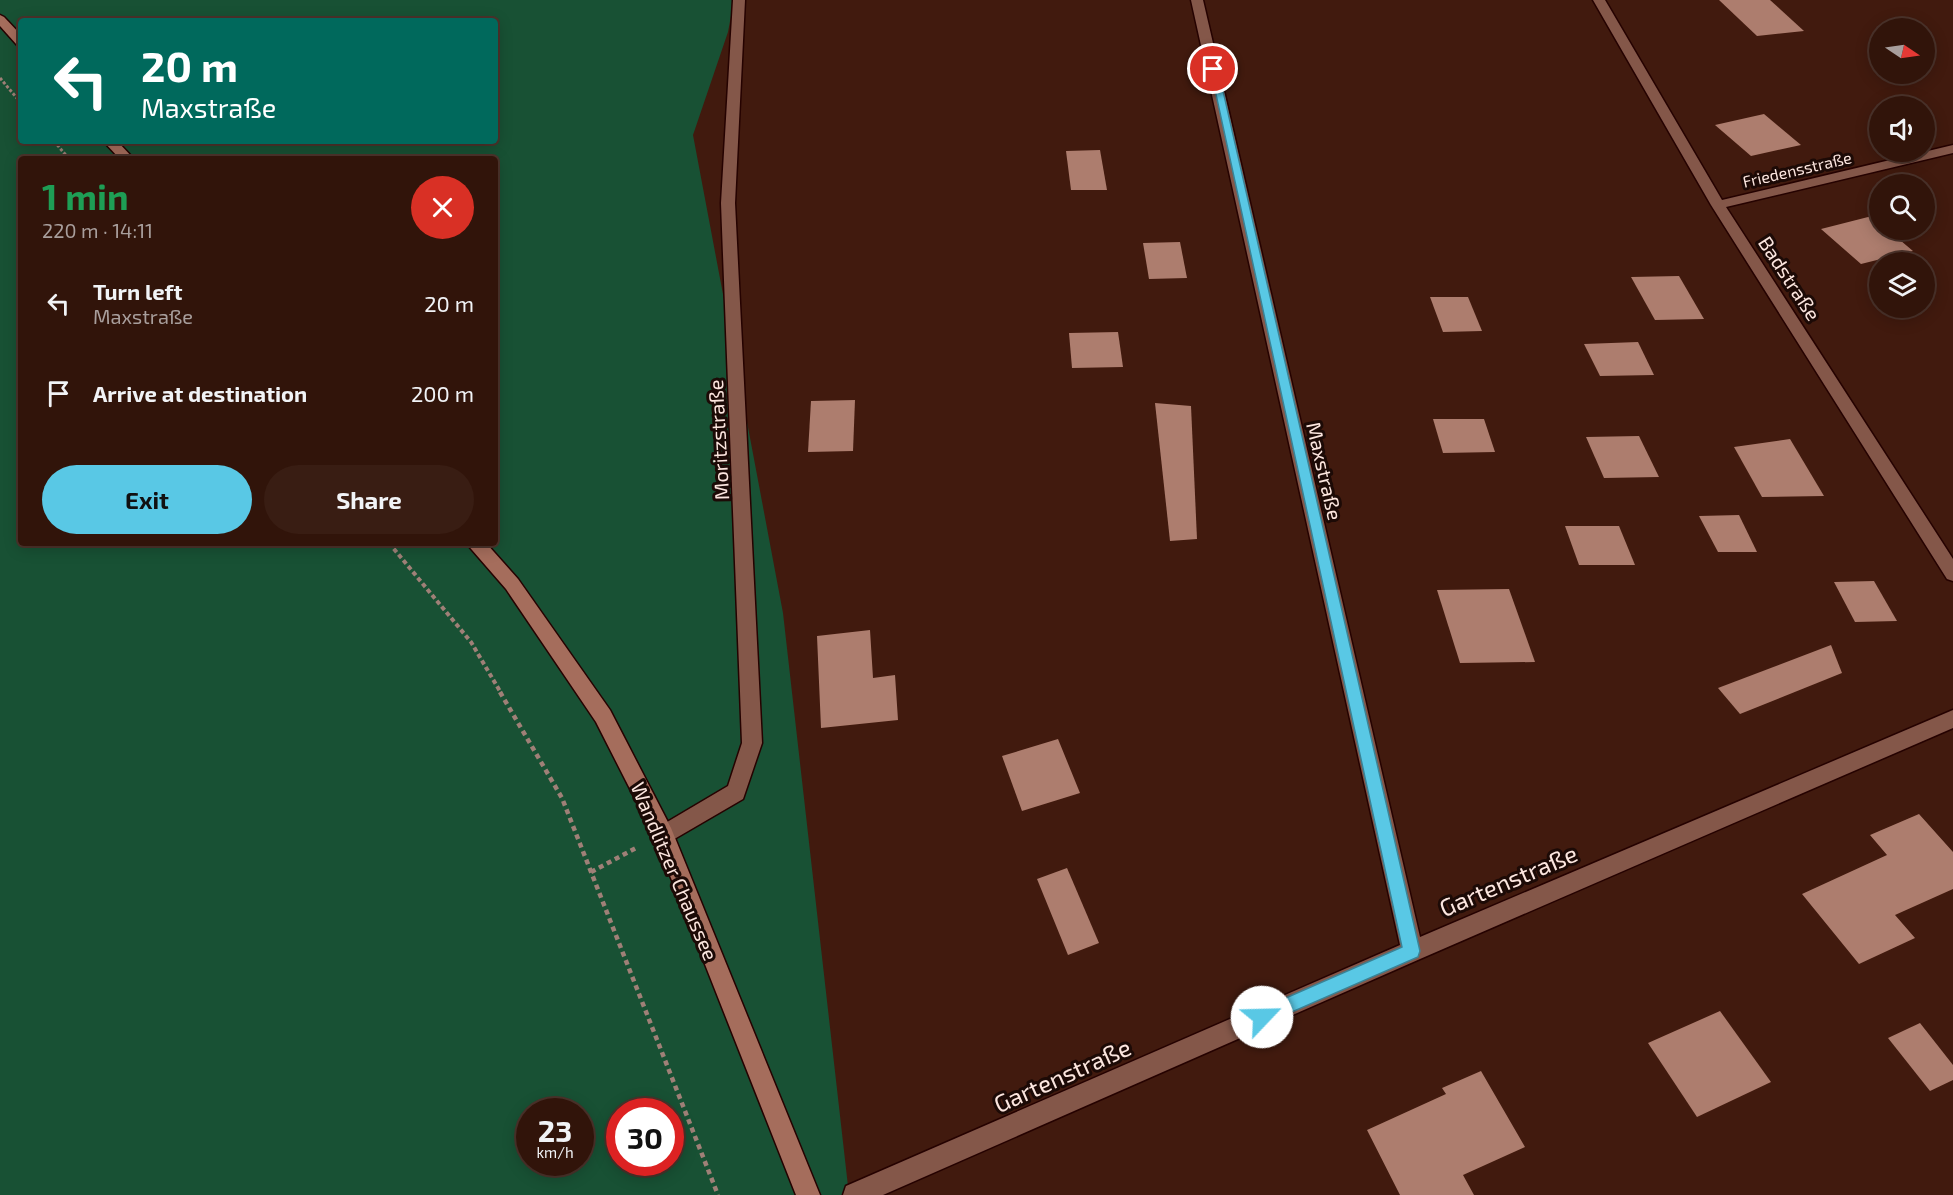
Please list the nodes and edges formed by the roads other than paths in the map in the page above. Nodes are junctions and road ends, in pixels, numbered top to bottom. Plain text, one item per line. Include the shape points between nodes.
1 (739, 0) edge
2 (1197, 0) edge
3 (1599, 0) edge
4 (0, 19) edge
5 (18, 39) edge
6 (114, 144) edge
7 (1953, 149) edge
8 (124, 156) edge
9 (1718, 205) junction
10 (478, 546) edge
11 (1953, 574) edge
12 (1953, 719) edge
13 (664, 834) junction
14 (1412, 951) junction
15 (808, 1195) edge
16 (855, 1195) edge

1 - 13 street, Moritzstraße via 728,203 752,743 736,792
2 - 14 street, Maxstraße
3 - 9 street, Badstraße
4 - 5 street
6 - 8 street
7 - 9 street, Friedensstraße
9 - 11 street, Badstraße
10 - 13 street, Wandlitzer Chaussee via 512,584 603,716
12 - 14 street, Gartenstraße
13 - 15 street, Wandlitzer Chaussee
14 - 16 street, Gartenstraße

